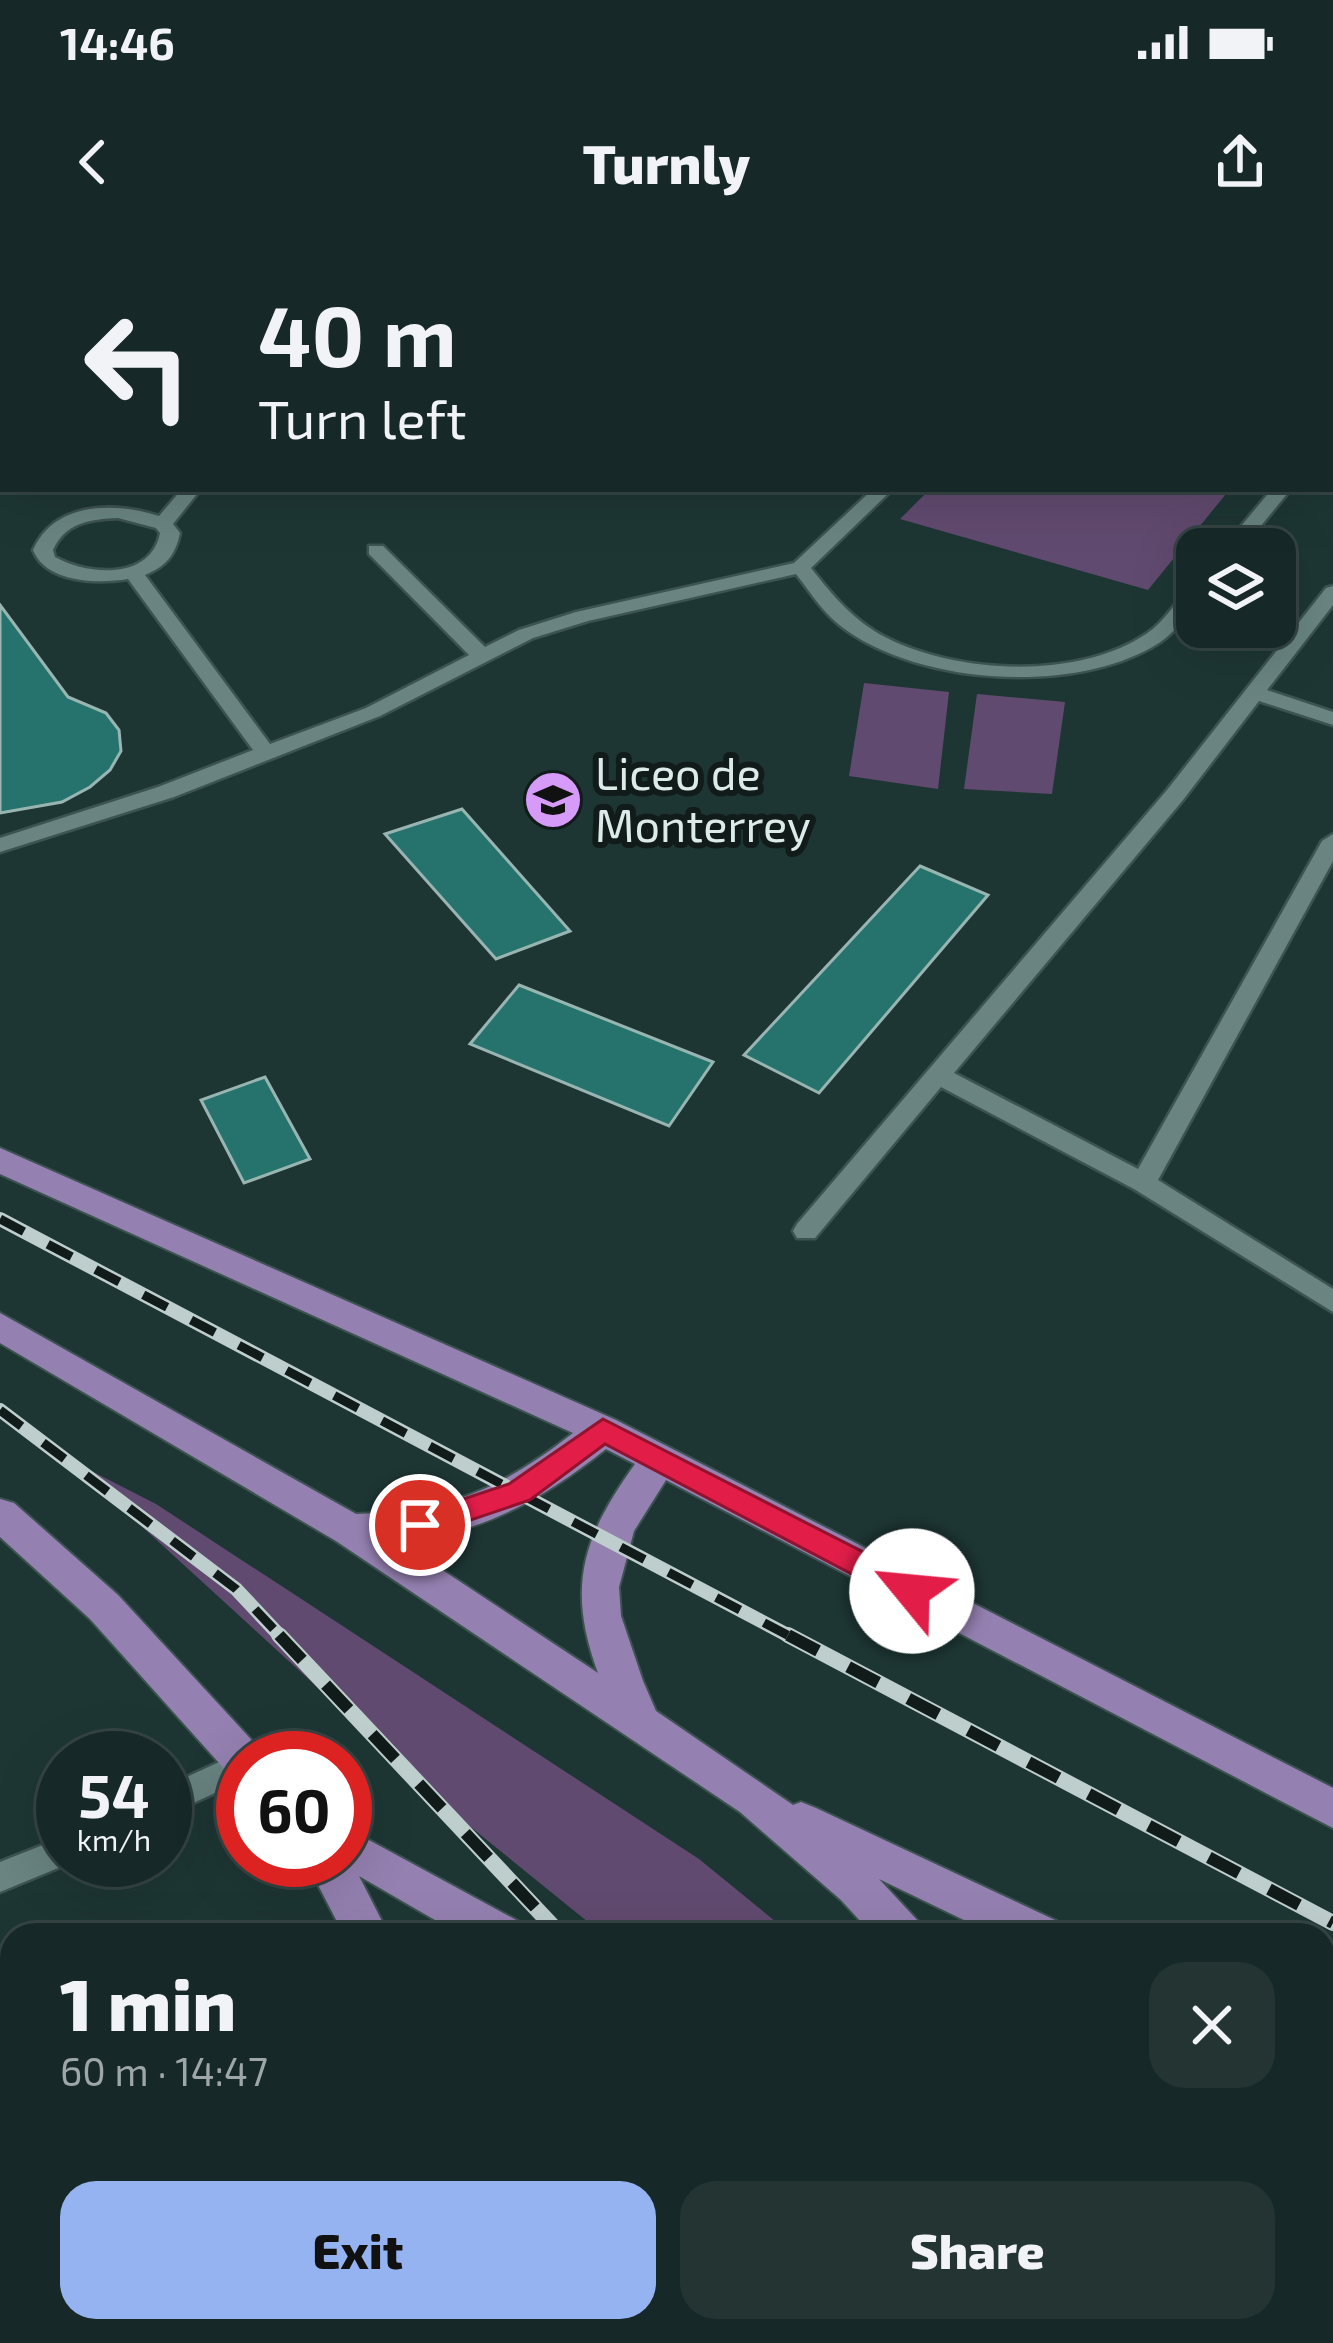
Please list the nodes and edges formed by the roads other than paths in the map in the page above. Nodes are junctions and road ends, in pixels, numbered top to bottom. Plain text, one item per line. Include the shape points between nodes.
1 (190, 492) edge
2 (881, 492) edge
3 (1280, 492) edge
4 (163, 524) junction
5 (1250, 528) edge
6 (376, 550) dead end
7 (802, 567) junction
8 (133, 572) junction
9 (1333, 592) edge
10 (1176, 614) edge
11 (480, 654) junction
12 (1255, 693) junction
13 (1333, 719) edge
14 (266, 753) junction
15 (1333, 841) edge
16 (0, 844) edge
17 (938, 1075) junction
18 (0, 1160) edge
19 (1143, 1183) junction
20 (806, 1231) dead end
21 (1333, 1303) edge
22 (0, 1326) edge
23 (603, 1430) junction
24 (659, 1460) junction
25 (0, 1514) edge
26 (350, 1529) junction
27 (640, 1722) junction
28 (216, 1732) edge
29 (754, 1799) junction
30 (1333, 1809) edge
31 (372, 1861) edge
32 (36, 1862) edge
33 (0, 1877) edge
34 (341, 1887) edge
35 (361, 1923) edge
36 (481, 1923) edge
37 (886, 1923) edge
38 (1016, 1923) edge

1 - 4 lane
2 - 7 lane
3 - 5 lane
4 - 8 lane via 170,533 164,555
4 - 8 lane via 109,512 70,521 46,539 46,560 72,574
6 - 11 lane
7 - 10 lane via 852,626 889,646 968,667 1096,664 1155,637
7 - 11 lane via 583,616
8 - 14 lane
9 - 12 lane
11 - 14 lane via 373,712
12 - 13 lane
12 - 17 lane
14 - 16 lane
15 - 19 lane
17 - 19 lane
17 - 20 lane
18 - 23 main road
19 - 21 lane
22 - 26 main road
23 - 24 main road
23 - 26 main road via 520,1492 484,1507 420,1525
24 - 27 main road via 620,1512 600,1575 610,1658
24 - 30 main road
25 - 28 main road via 104,1607
26 - 27 main road
27 - 29 main road
29 - 37 main road
29 - 38 main road
31 - 36 main road
32 - 33 lane
34 - 35 main road

